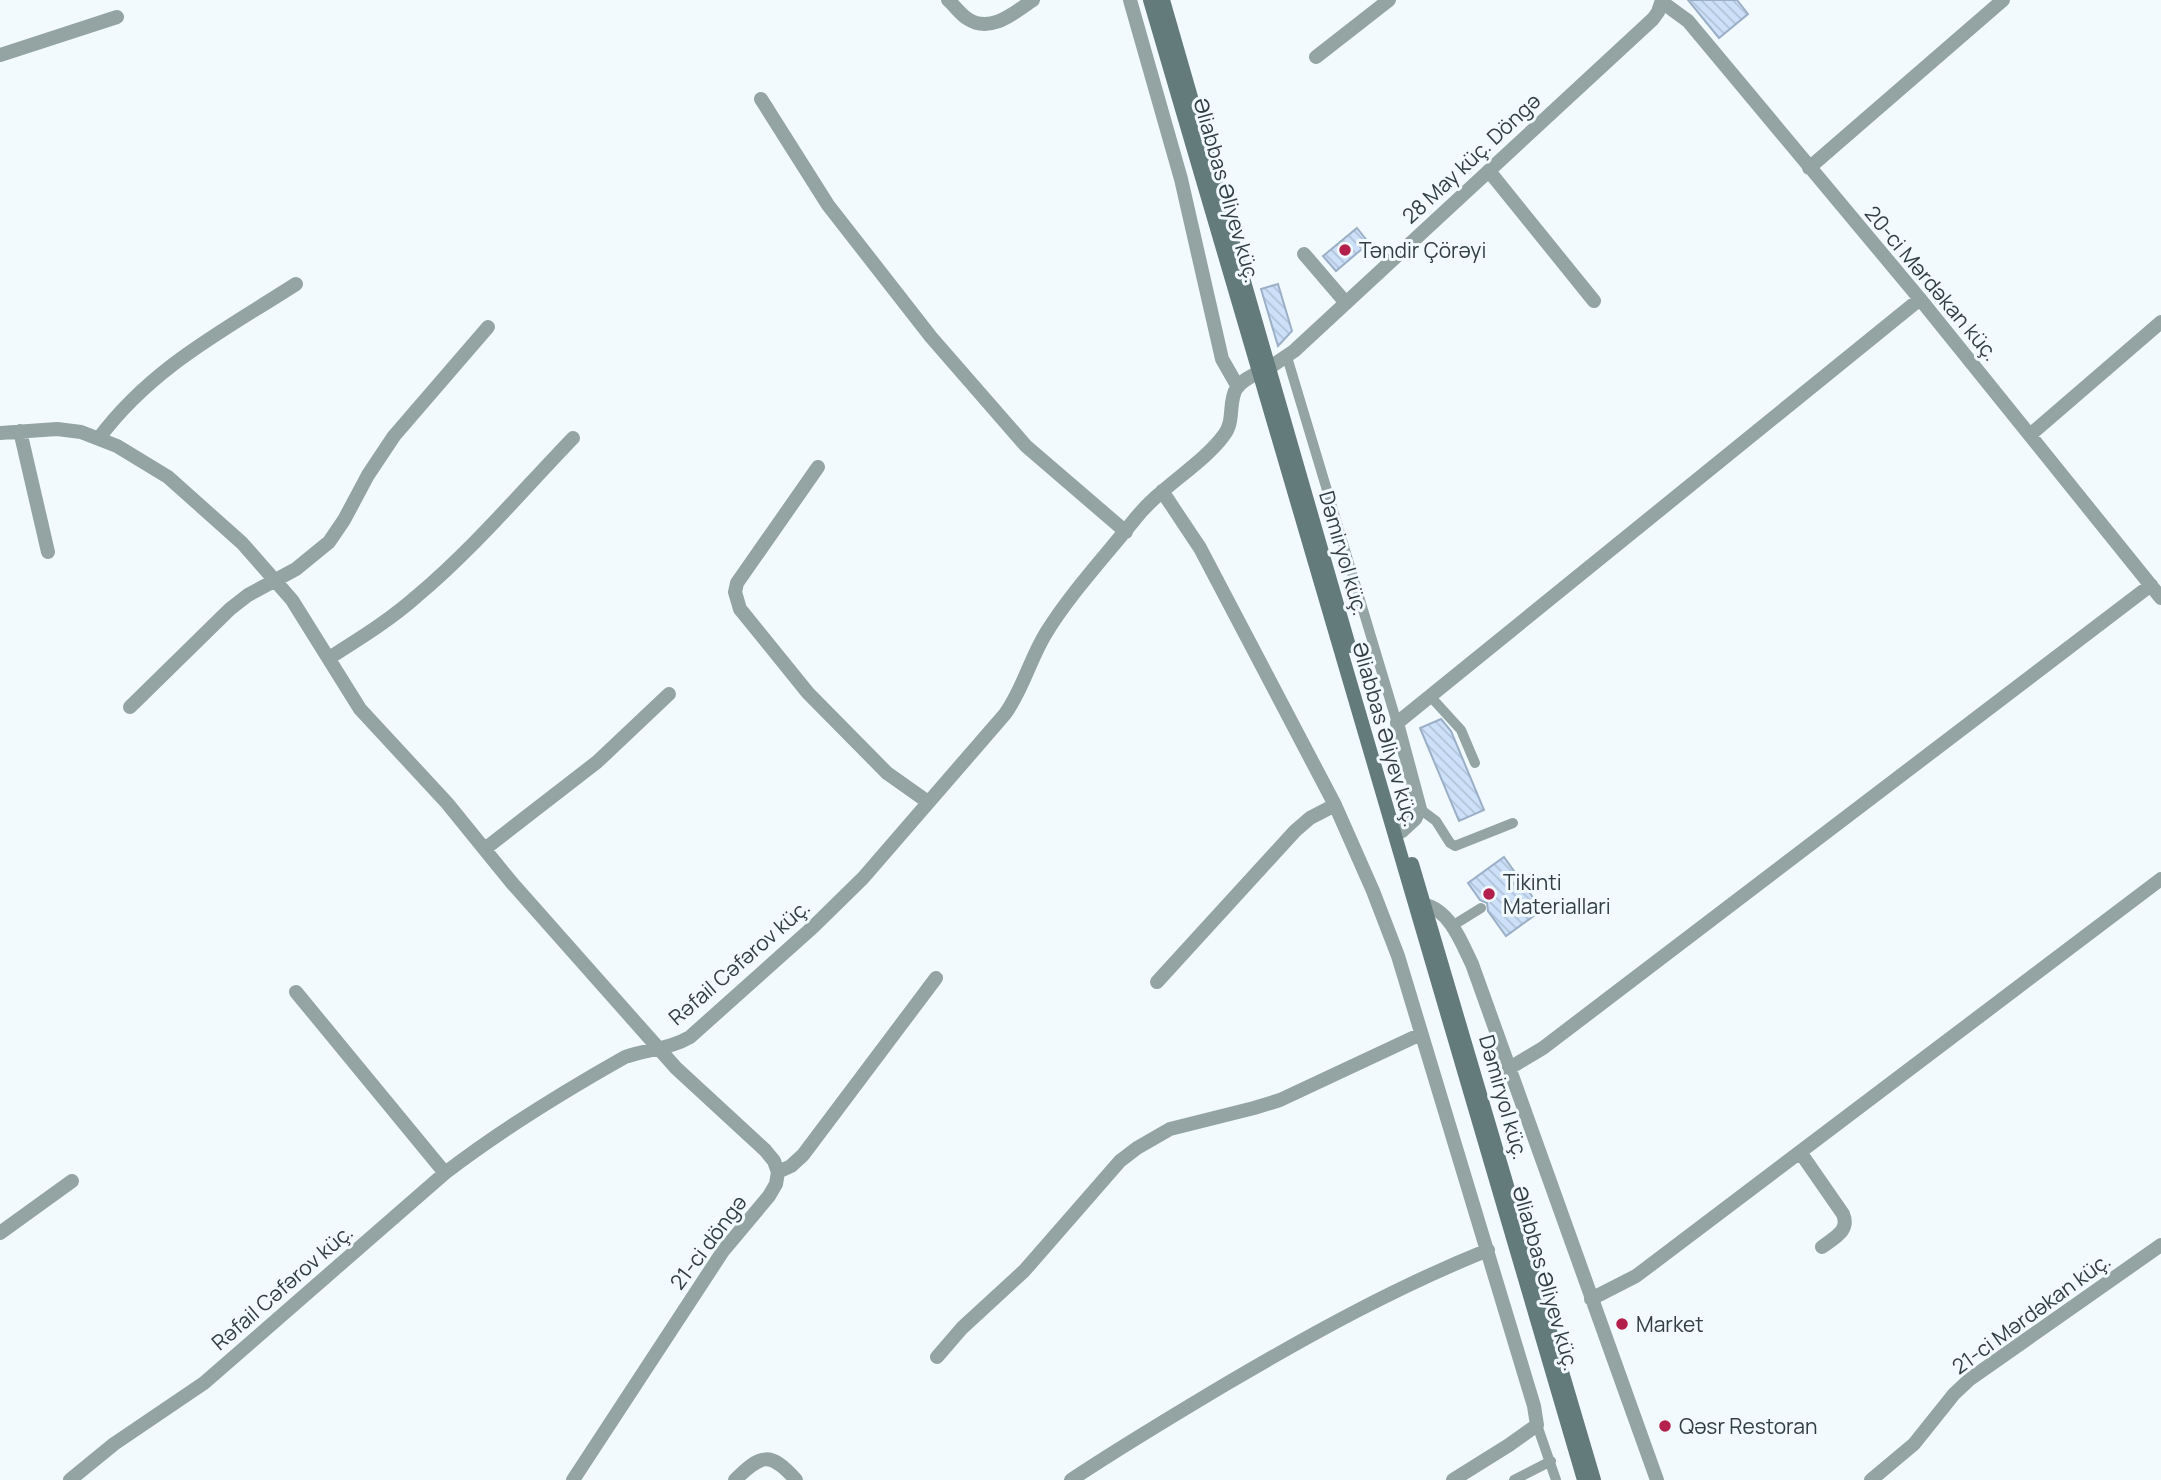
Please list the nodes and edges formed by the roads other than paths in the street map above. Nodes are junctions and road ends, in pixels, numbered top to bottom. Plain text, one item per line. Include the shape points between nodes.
1 (948, 0) edge
2 (1033, 0) edge
3 (1130, 0) edge
4 (1150, 0) edge
5 (1163, 0) edge
6 (1389, 0) edge
7 (2003, 0) edge
8 (1662, 1) edge
9 (117, 17) dead end
10 (0, 55) edge
11 (1316, 57) dead end
12 (761, 99) dead end
13 (1809, 168) junction
14 (1489, 171) junction
15 (1304, 254) dead end
16 (296, 284) dead end
17 (1920, 299) junction
18 (1594, 301) dead end
19 (1346, 303) junction
20 (2161, 321) edge
21 (488, 327) dead end
22 (1287, 357) junction
23 (1264, 370) junction
24 (1238, 387) junction
25 (20, 430) junction
26 (0, 433) edge
27 (2030, 435) junction
28 (573, 438) dead end
29 (99, 439) junction
30 (818, 467) dead end
31 (1162, 491) junction
32 (1126, 532) junction
33 (48, 552) dead end
34 (276, 580) junction
35 (2151, 585) junction
36 (2161, 598) edge
37 (329, 658) junction
38 (669, 694) dead end
39 (1430, 696) junction
40 (130, 707) dead end
41 (1397, 723) junction
42 (1475, 763) dead end
43 (928, 802) junction
44 (1335, 805) junction
45 (1420, 809) junction
46 (1513, 823) dead end
47 (1402, 831) junction
48 (486, 848) junction
49 (2161, 879) edge
50 (1425, 905) junction
51 (1481, 908) dead end
52 (1452, 926) junction
53 (936, 978) dead end
54 (1157, 982) dead end
55 (296, 992) dead end
56 (1421, 1034) junction
57 (659, 1048) junction
58 (1508, 1069) junction
59 (1800, 1152) junction
60 (778, 1171) junction
61 (445, 1173) junction
62 (72, 1181) dead end
63 (0, 1233) edge
64 (2161, 1245) edge
65 (1822, 1247) dead end
66 (1488, 1250) junction
67 (1591, 1299) junction
68 (937, 1357) dead end
69 (1536, 1425) junction
70 (1551, 1461) junction
71 (71, 1480) edge
72 (573, 1480) edge
73 (735, 1480) edge
74 (796, 1480) edge
75 (1072, 1480) edge
76 (1453, 1480) edge
77 (1514, 1480) edge
78 (1556, 1480) edge
79 (1584, 1480) edge
80 (1594, 1480) edge
81 (1657, 1480) edge
82 (1871, 1480) edge

1 - 2 street via 981,25 999,22
3 - 24 street via 1181,179 1222,359
4 - 23 main road, Əliabbas Əliyev küç.
5 - 23 main road, Dəmiryol küç.
6 - 11 street
7 - 13 street
8 - 13 street, 20-ci Mərdəkan küç. via 1688,21
8 - 14 street, 28 May küç. Döngə via 1653,19
9 - 10 street
12 - 32 street via 828,205 939,347 1026,446
13 - 17 street, 20-ci Mərdəkan küç.
14 - 18 street
14 - 19 street, 28 May küç. Döngə
15 - 19 street
16 - 29 street via 174,362 136,394
17 - 27 street, 20-ci Mərdəkan küç.
17 - 39 street
19 - 22 street, 28 May küç. Döngə
20 - 27 street
21 - 34 street via 394,436 329,542 305,564
22 - 23 street, 28 May küç. Döngə
22 - 41 lane
23 - 24 street
23 - 47 main road, Dəmiryol küç.
23 - 79 main road, Əliabbas Əliyev küç.
24 - 31 street, Rəfail Cəfərov küç. via 1225,434
25 - 26 street
25 - 29 street via 57,429
25 - 33 street
27 - 35 street, 20-ci Mərdəkan küç.
28 - 37 street via 417,597
29 - 34 street via 168,477
30 - 43 street via 737,583 736,601 808,693 887,773
31 - 32 street, Rəfail Cəfərov küç.
31 - 44 street via 1200,548
32 - 43 street, Rəfail Cəfərov küç. via 1052,624 1005,714
34 - 37 street
34 - 40 street via 230,609
35 - 36 street, 20-ci Mərdəkan küç.
35 - 58 street via 1543,1048
37 - 48 street via 360,709
38 - 48 street via 597,762
39 - 41 street
39 - 42 lane via 1461,730
41 - 45 street
43 - 57 street, Rəfail Cəfərov küç. via 863,878 804,935 690,1037
44 - 54 street via 1294,831
44 - 56 street via 1398,956
45 - 46 lane via 1455,846
45 - 47 street
47 - 50 main road, Dəmiryol küç.
48 - 57 street
49 - 59 street
50 - 52 street via 1432,906
50 - 80 main road, Dəmiryol küç.
51 - 52 lane
52 - 58 street via 1472,964
53 - 60 street via 803,1155
55 - 61 street
56 - 66 street
56 - 68 street via 1280,1100 1170,1129 1137,1147 1024,1271
57 - 60 street via 694,1087 765,1150
57 - 61 street, Rəfail Cəfərov küç. via 610,1066 518,1121
58 - 67 street
59 - 65 street via 1846,1222 1844,1230
59 - 67 street via 1636,1276
60 - 72 street, 21-ci döngə via 769,1196 723,1251
61 - 71 street, Rəfail Cəfərov küç. via 204,1383 114,1444
62 - 63 street
64 - 82 street, 21-ci Mərdəkan küç. via 1970,1379 1914,1444
66 - 69 street
66 - 75 street via 1316,1331
67 - 81 street
69 - 70 lane
69 - 76 street
70 - 77 lane
70 - 78 lane
73 - 74 street via 753,1462 764,1459 777,1462

